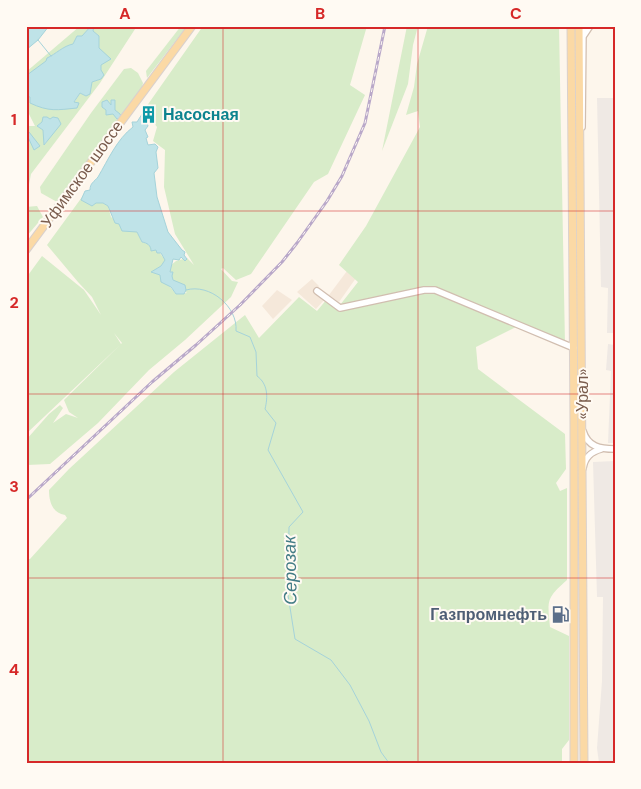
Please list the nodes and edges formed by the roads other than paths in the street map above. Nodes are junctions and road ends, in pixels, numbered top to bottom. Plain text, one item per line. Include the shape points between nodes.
1 (192, 26) edge
2 (570, 26) edge
3 (581, 26) edge
4 (590, 26) edge
5 (583, 45) junction
6 (581, 140) junction
7 (26, 250) edge
8 (317, 291) dead end
9 (574, 348) junction
10 (582, 429) junction
11 (615, 448) edge
12 (603, 449) junction
13 (582, 475) junction
14 (574, 763) edge
15 (584, 763) edge

1 - 7 main road, Уфимское шоссе
2 - 9 main road, «Урал»
3 - 5 street
3 - 6 main road, «Урал»
4 - 5 street via 585,32
5 - 6 street
6 - 10 main road, «Урал»
8 - 9 street via 340,308 435,290
9 - 14 main road, «Урал»
10 - 12 street via 589,443
10 - 13 main road, «Урал»
11 - 12 street
12 - 13 street via 587,458
13 - 15 main road, «Урал»

